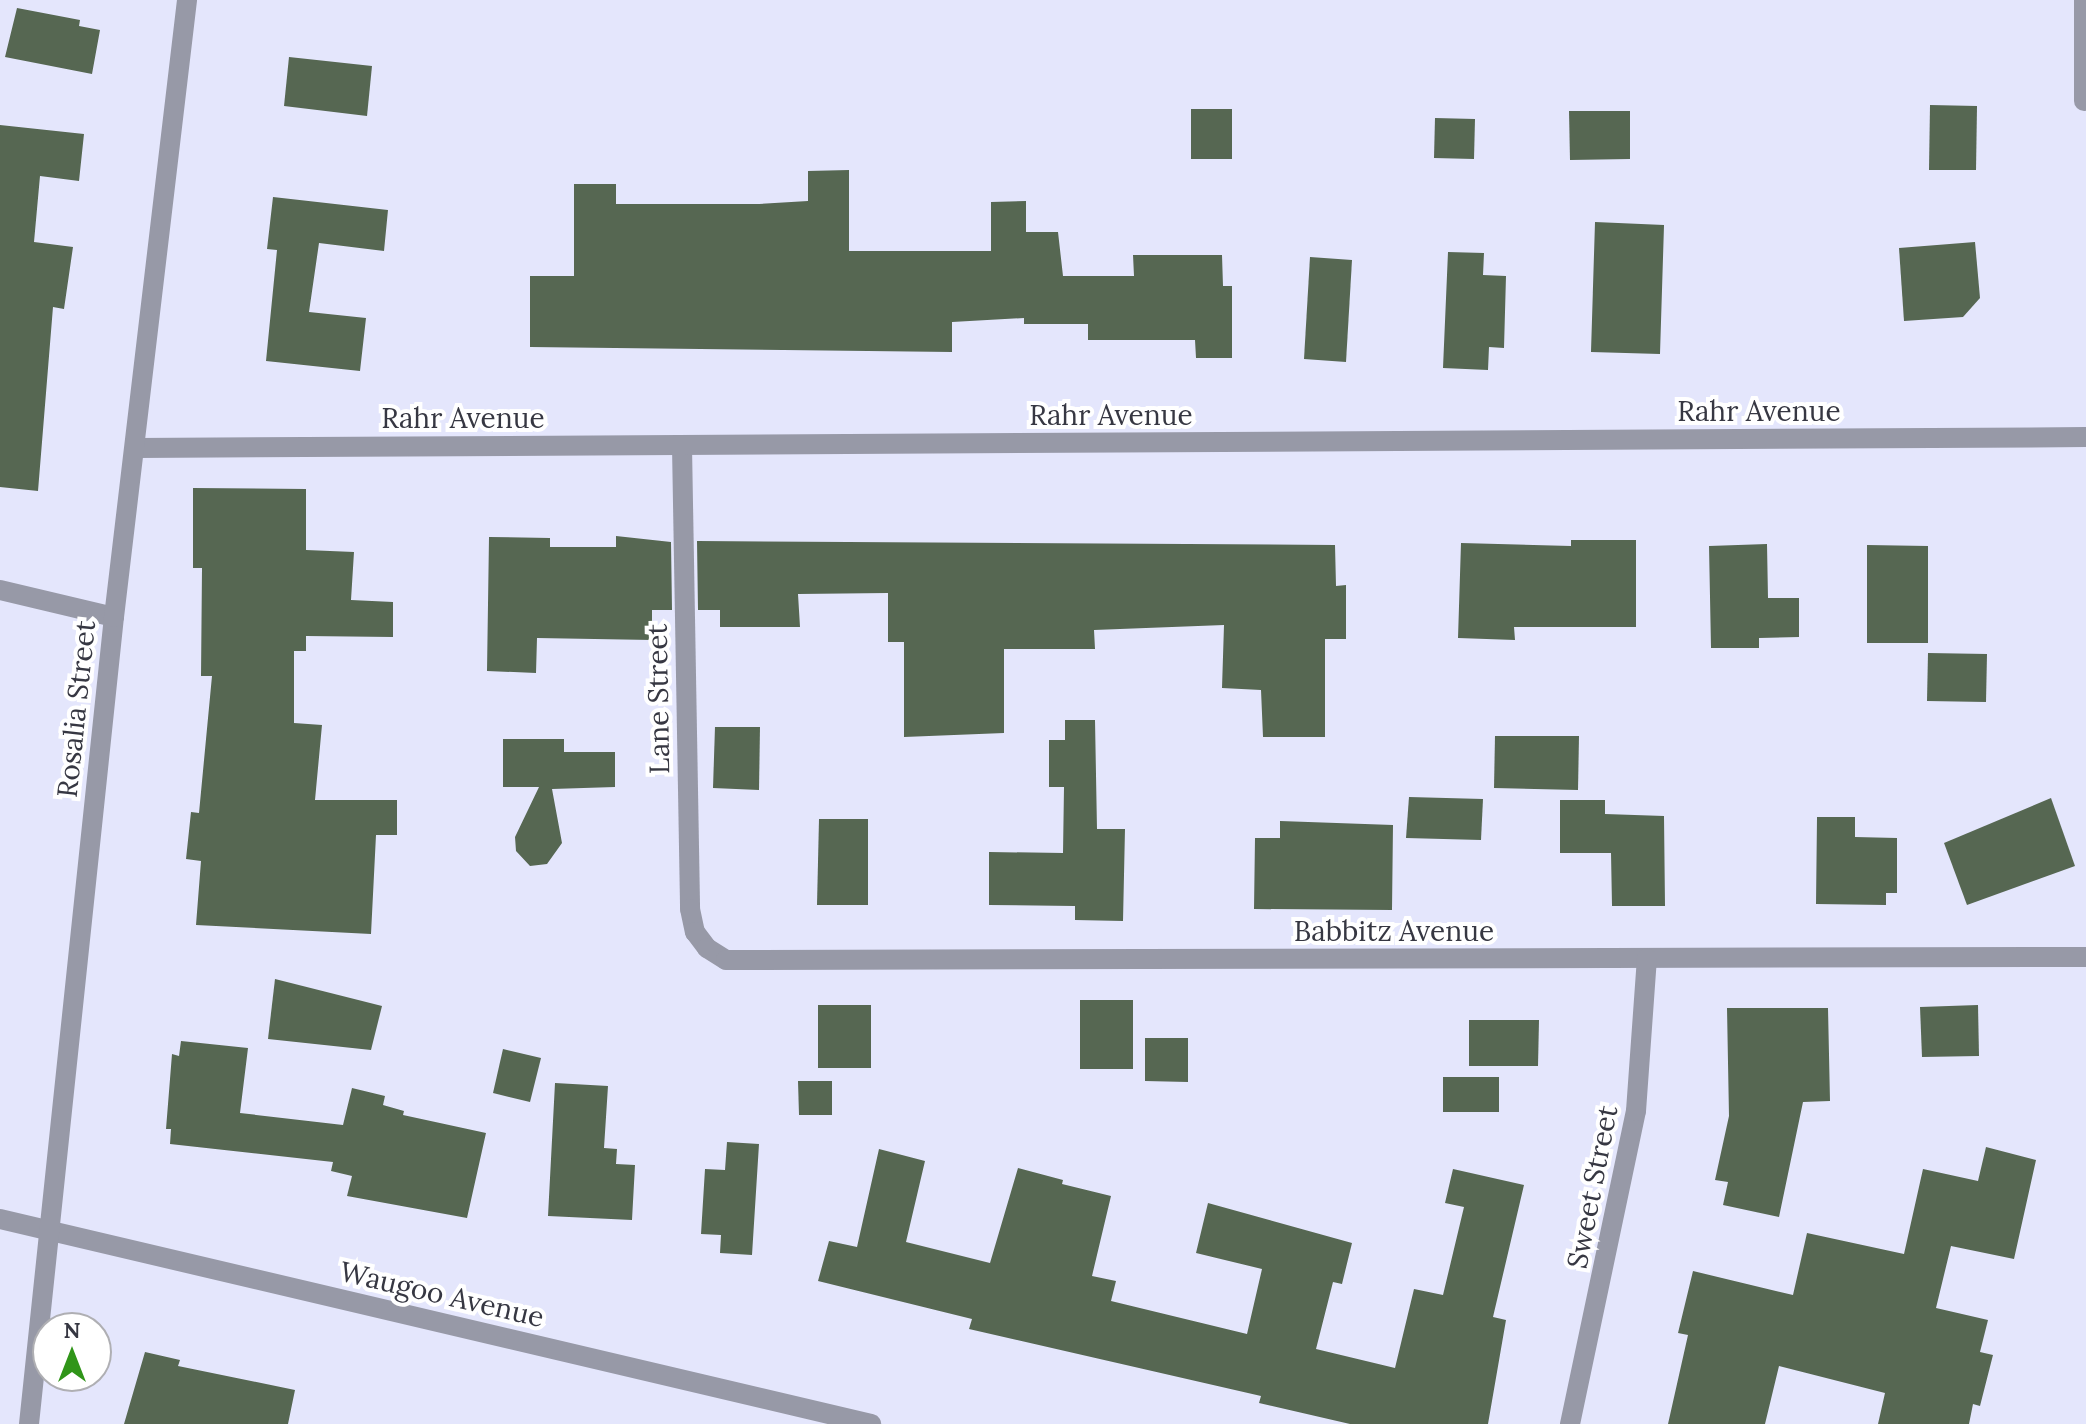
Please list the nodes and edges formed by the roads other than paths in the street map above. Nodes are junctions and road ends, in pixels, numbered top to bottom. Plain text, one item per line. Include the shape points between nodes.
1 (187, 0) edge
2 (2084, 0) edge
3 (2084, 101) dead end
4 (2086, 437) edge
5 (682, 446) junction
6 (137, 448) junction
7 (0, 590) edge
8 (114, 617) junction
9 (707, 948) joint
10 (2086, 957) edge
11 (1647, 958) junction
12 (0, 1219) edge
13 (49, 1230) junction
14 (29, 1424) edge
15 (871, 1424) edge
16 (1570, 1424) edge

1 - 6 street, Rosalia Street
2 - 3 street
4 - 5 street, Rahr Avenue
5 - 6 street, Rahr Avenue
5 - 9 street, Lane Street via 690,909 695,932
6 - 8 street, Rosalia Street
7 - 8 street
8 - 13 street, Rosalia Street
9 - 11 street, Babbitz Avenue via 726,960 745,963
10 - 11 street, Babbitz Avenue
11 - 16 street, Sweet Street via 1636,1111
12 - 13 street, Waugoo Avenue
13 - 14 street, Rosalia Street
13 - 15 street, Waugoo Avenue

